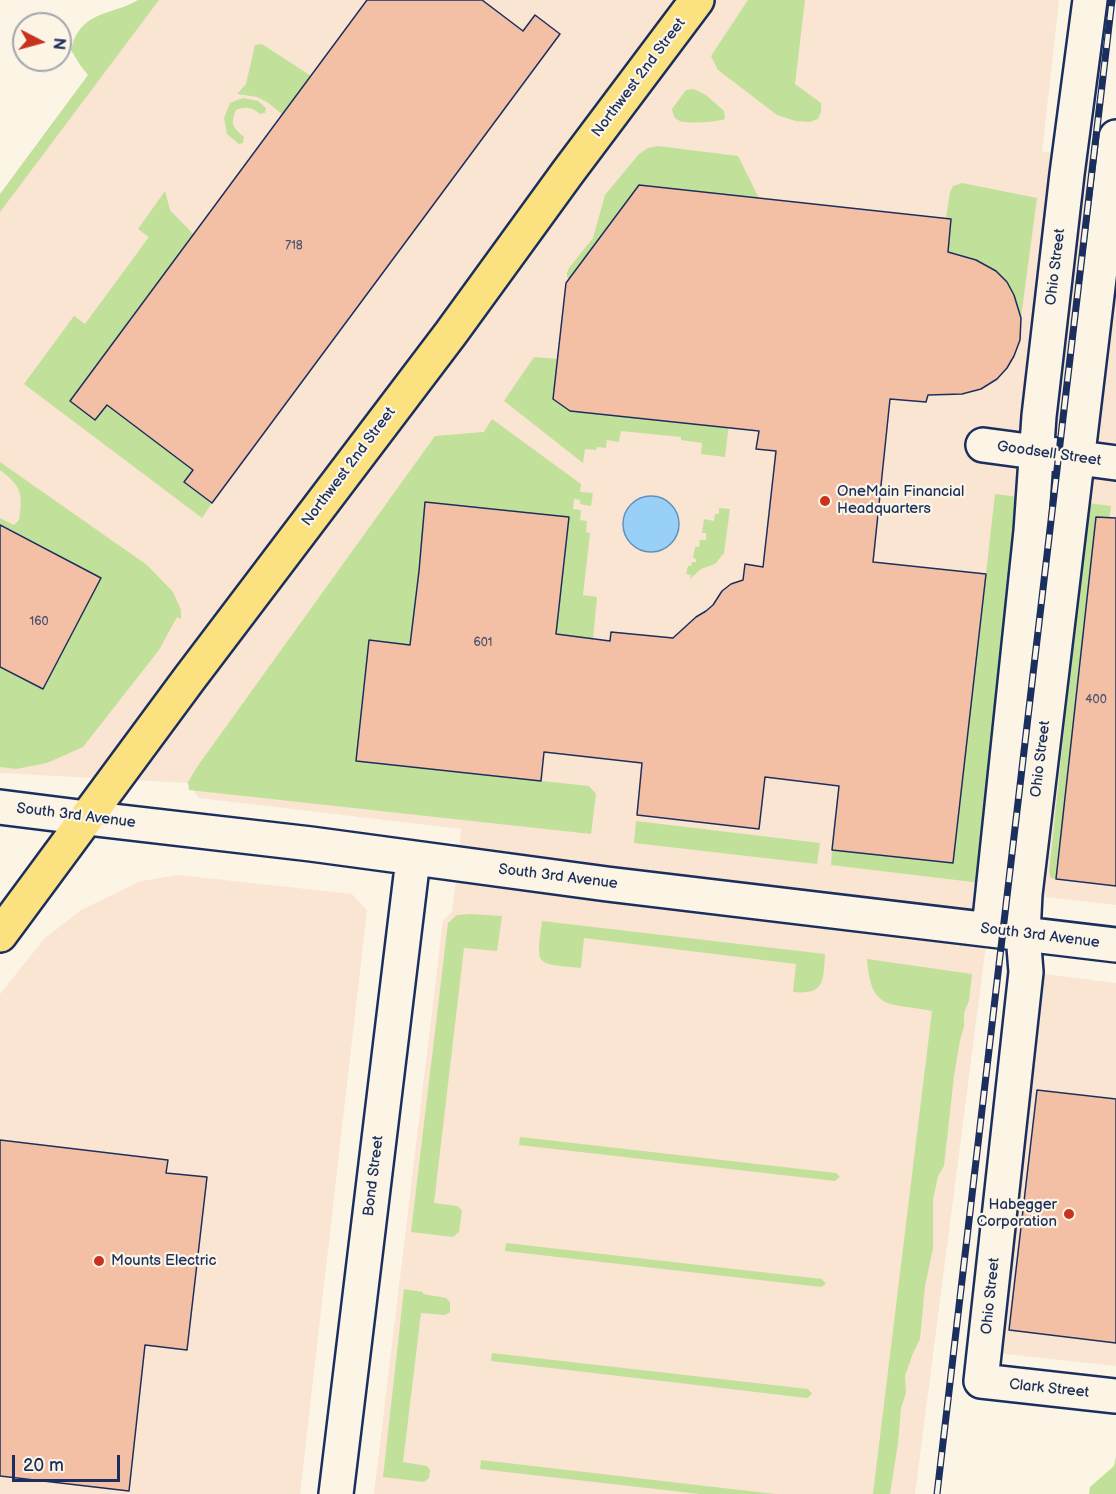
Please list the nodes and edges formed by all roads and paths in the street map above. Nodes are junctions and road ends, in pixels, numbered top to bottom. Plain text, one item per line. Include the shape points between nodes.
1 (698, 0) edge
2 (1090, 0) edge
3 (1116, 137) edge
4 (983, 445) dead end
5 (1035, 453) junction
6 (1078, 458) junction
7 (1116, 463) edge
8 (0, 807) edge
9 (87, 818) junction
10 (413, 859) junction
11 (989, 929) junction
12 (1023, 934) junction
13 (0, 935) edge
14 (1116, 945) edge
15 (981, 1381) joint
16 (1116, 1396) edge
17 (336, 1494) edge

1 - 9 main road, Northwest 2nd Street
2 - 5 street, Ohio Street
3 - 6 street, Ohio Street
4 - 5 street, Goodsell Street
5 - 6 street, Goodsell Street
5 - 11 street, Ohio Street via 1031,531
6 - 7 street, Goodsell Street
6 - 12 street, Ohio Street via 1027,871
8 - 9 street, South 3rd Avenue
9 - 10 street, South 3rd Avenue
9 - 13 main road, Northwest 2nd Street
10 - 11 street, South 3rd Avenue
10 - 17 street, Bond Street
11 - 12 street, South 3rd Avenue
12 - 14 street, South 3rd Avenue
12 - 15 street, Ohio Street via 1026,972
15 - 16 street, Clark Street

